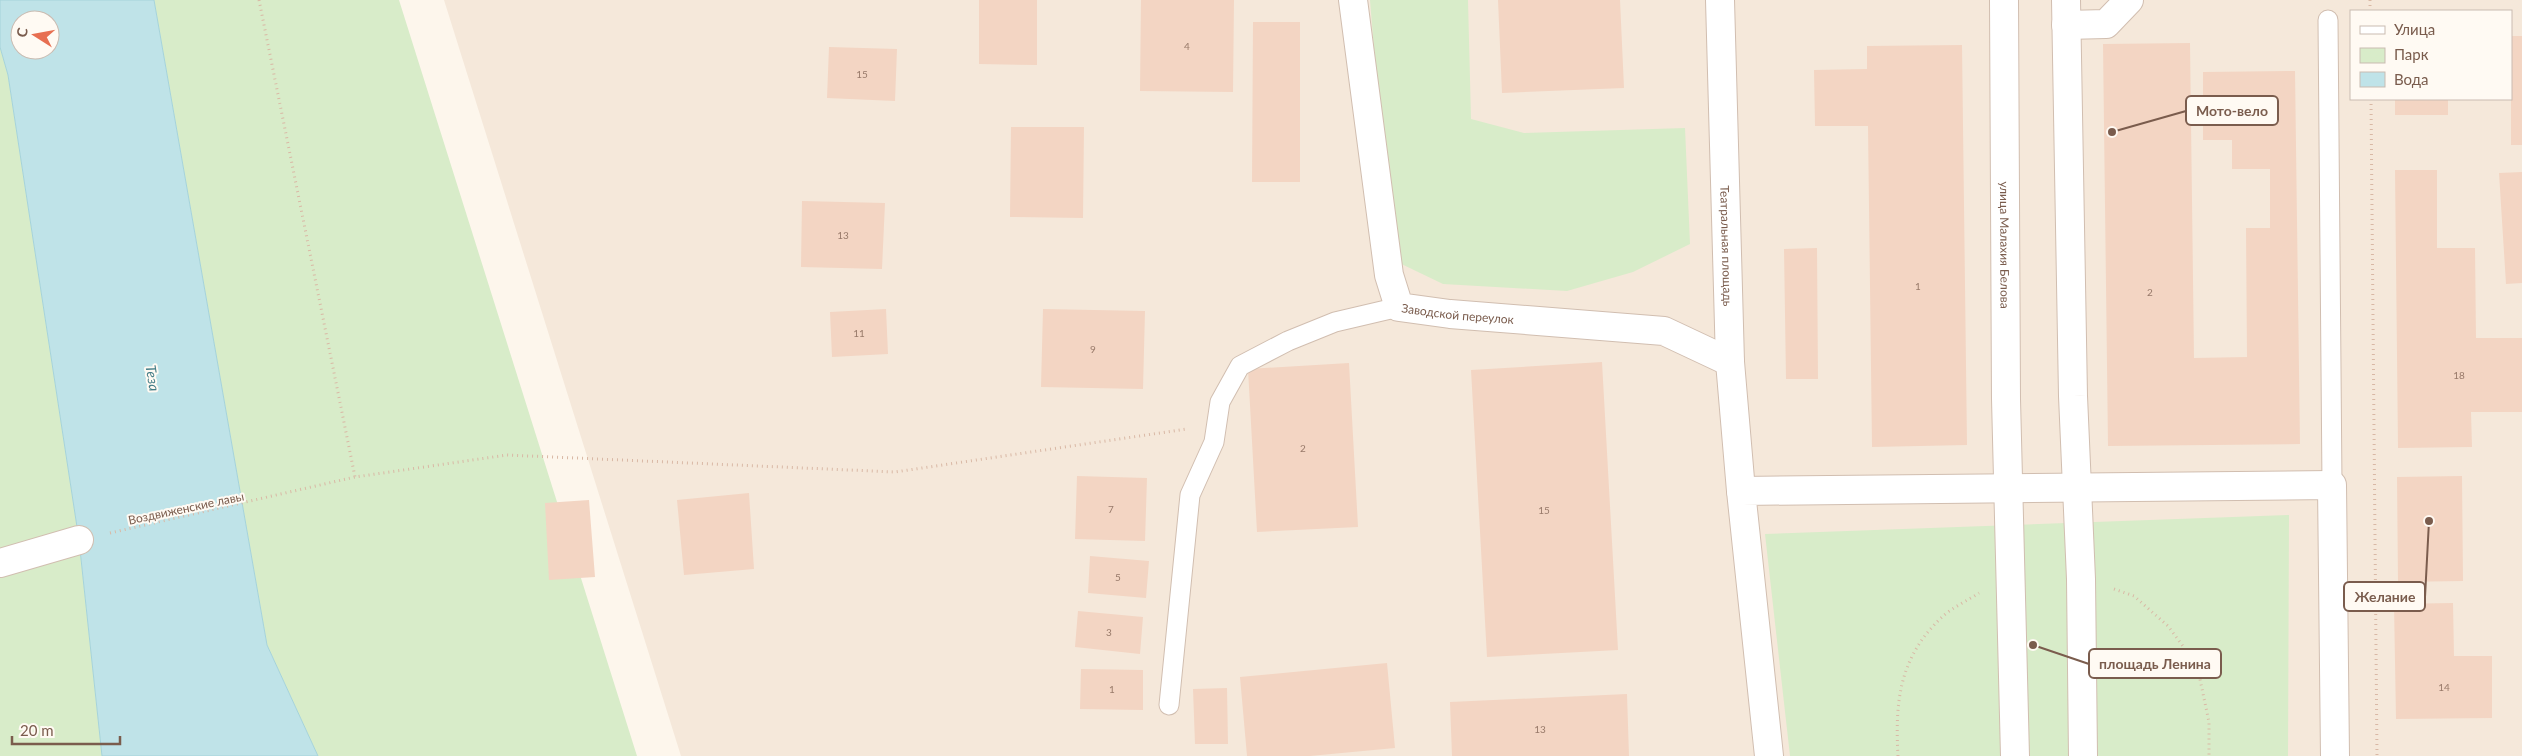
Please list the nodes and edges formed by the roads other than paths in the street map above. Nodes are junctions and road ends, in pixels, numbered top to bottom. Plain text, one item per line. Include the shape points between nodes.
1 (1353, 0) edge
2 (1720, 0) edge
3 (2004, 0) edge
4 (2129, 0) edge
5 (2066, 12) edge
6 (2328, 20) dead end
7 (1398, 307) junction
8 (1730, 362) junction
9 (2332, 485) junction
10 (2078, 487) junction
11 (2008, 490) junction
12 (1741, 491) junction
13 (79, 540) road end
14 (0, 564) edge
15 (1169, 705) dead end
16 (1770, 756) edge
17 (2015, 756) edge
18 (2083, 756) edge
19 (2335, 756) edge

1 - 7 street, Заводской переулок via 1389,275
2 - 8 street, Театральная площадь
3 - 11 street, улица Малахия Белова
4 - 5 street via 2106,24
5 - 10 street via 2072,396
6 - 9 lane
7 - 8 street, Заводской переулок via 1664,332
7 - 15 lane via 1335,322 1288,341 1240,366 1220,402 1214,442 1190,495
8 - 12 street, Театральная площадь
9 - 10 street
9 - 19 street
10 - 11 street
10 - 18 street
11 - 12 street
11 - 17 street, улица Малахия Белова
12 - 16 street, Театральная площадь
13 - 14 street

